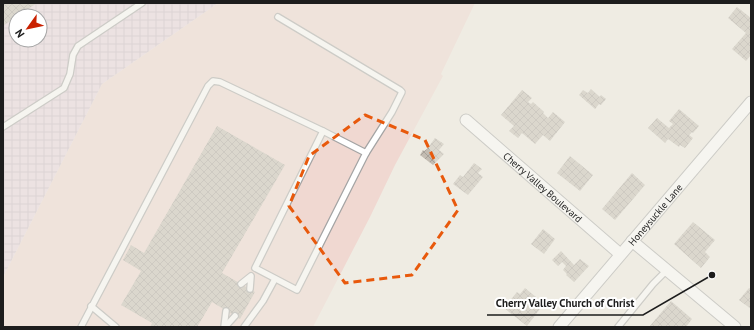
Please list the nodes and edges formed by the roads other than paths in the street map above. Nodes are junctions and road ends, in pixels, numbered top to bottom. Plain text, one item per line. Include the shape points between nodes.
1 (142, 3) edge
2 (278, 17) dead end
3 (751, 102) edge
4 (466, 120) dead end
5 (3, 127) edge
6 (322, 131) junction
7 (366, 153) junction
8 (632, 241) junction
9 (620, 254) junction
10 (255, 268) junction
11 (667, 270) junction
12 (251, 276) junction
13 (275, 279) junction
14 (241, 284) dead end
15 (250, 288) dead end
16 (91, 306) junction
17 (226, 311) dead end
18 (235, 316) dead end
19 (81, 327) edge
20 (116, 327) edge
21 (224, 327) edge
22 (244, 327) edge
23 (559, 327) edge
24 (618, 327) edge
25 (735, 327) edge

1 - 5 lane via 78,46 64,88
2 - 7 lane via 402,92
3 - 8 street, Honeysuckle Lane
4 - 9 street, Cherry Valley Boulevard
6 - 7 lane
6 - 10 lane
6 - 16 lane via 220,82 213,82 208,86
7 - 13 lane via 297,290
8 - 9 street, Honeysuckle Lane
8 - 11 street
9 - 23 street, Honeysuckle Lane
10 - 12 lane
10 - 13 lane
11 - 24 lane
11 - 25 street
12 - 14 lane
12 - 15 lane
13 - 22 lane
16 - 19 lane
16 - 20 lane
17 - 21 lane
18 - 21 lane

